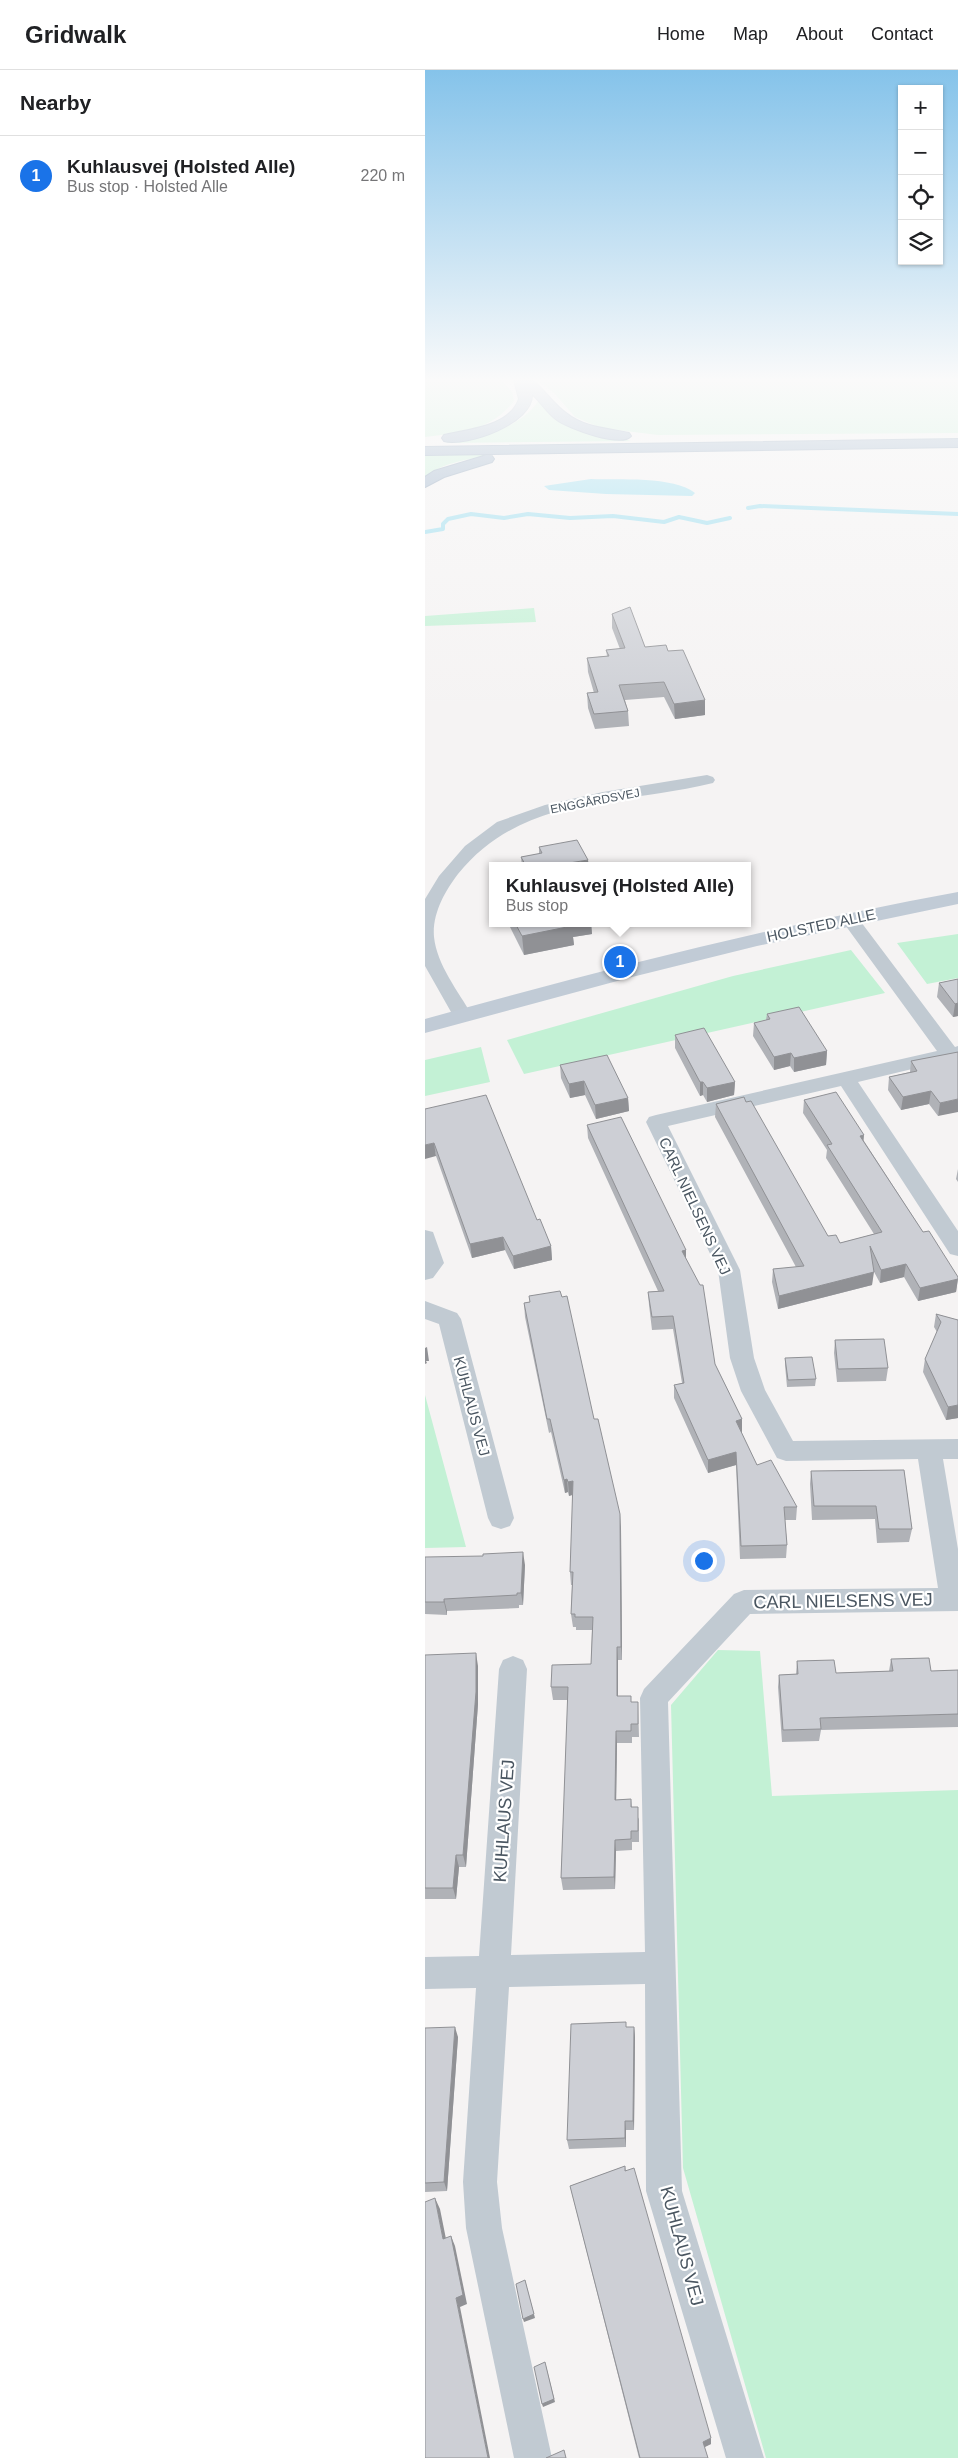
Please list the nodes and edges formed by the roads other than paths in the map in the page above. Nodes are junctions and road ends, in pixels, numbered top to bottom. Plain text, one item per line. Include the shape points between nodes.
1 (707, 780) dead end
2 (958, 898) edge
3 (849, 918) junction
4 (462, 1015) junction
5 (425, 1026) edge
6 (954, 1053) edge
7 (845, 1077) junction
8 (425, 1238) edge
9 (958, 1248) edge
10 (425, 1272) edge
11 (425, 1310) edge
12 (958, 1450) edge
13 (929, 1451) junction
14 (501, 1518) dead end
15 (955, 1599) edge
16 (513, 1669) dead end
17 (654, 1698) joint
18 (661, 1968) junction
19 (494, 1972) junction
20 (425, 1974) edge
21 (533, 2458) edge
22 (745, 2458) edge

1 - 4 street, ENGGÅRDSVEJ via 561,805 503,826 481,841 450,873 436,893 425,922 429,954
2 - 3 street, HOLSTED ALLE
3 - 4 street, HOLSTED ALLE via 680,957
3 - 6 street, CARL NIELSENS VEJ
4 - 5 street, HOLSTED ALLE
6 - 7 street, CARL NIELSENS VEJ
7 - 9 street
7 - 13 street, CARL NIELSENS VEJ via 656,1122 729,1270 742,1358 753,1391 786,1451
8 - 10 street via 433,1263
11 - 14 street, KUHLAUS VEJ via 449,1319
12 - 13 street, CARL NIELSENS VEJ
13 - 15 street, CARL NIELSENS VEJ
15 - 17 street, CARL NIELSENS VEJ via 744,1602
16 - 19 street, KUHLAUS VEJ
17 - 18 street, KUHLAUS VEJ
18 - 19 street
18 - 22 street, KUHLAUS VEJ via 664,2191
19 - 20 street
19 - 21 street, KUHLAUS VEJ via 480,2182 483,2228

